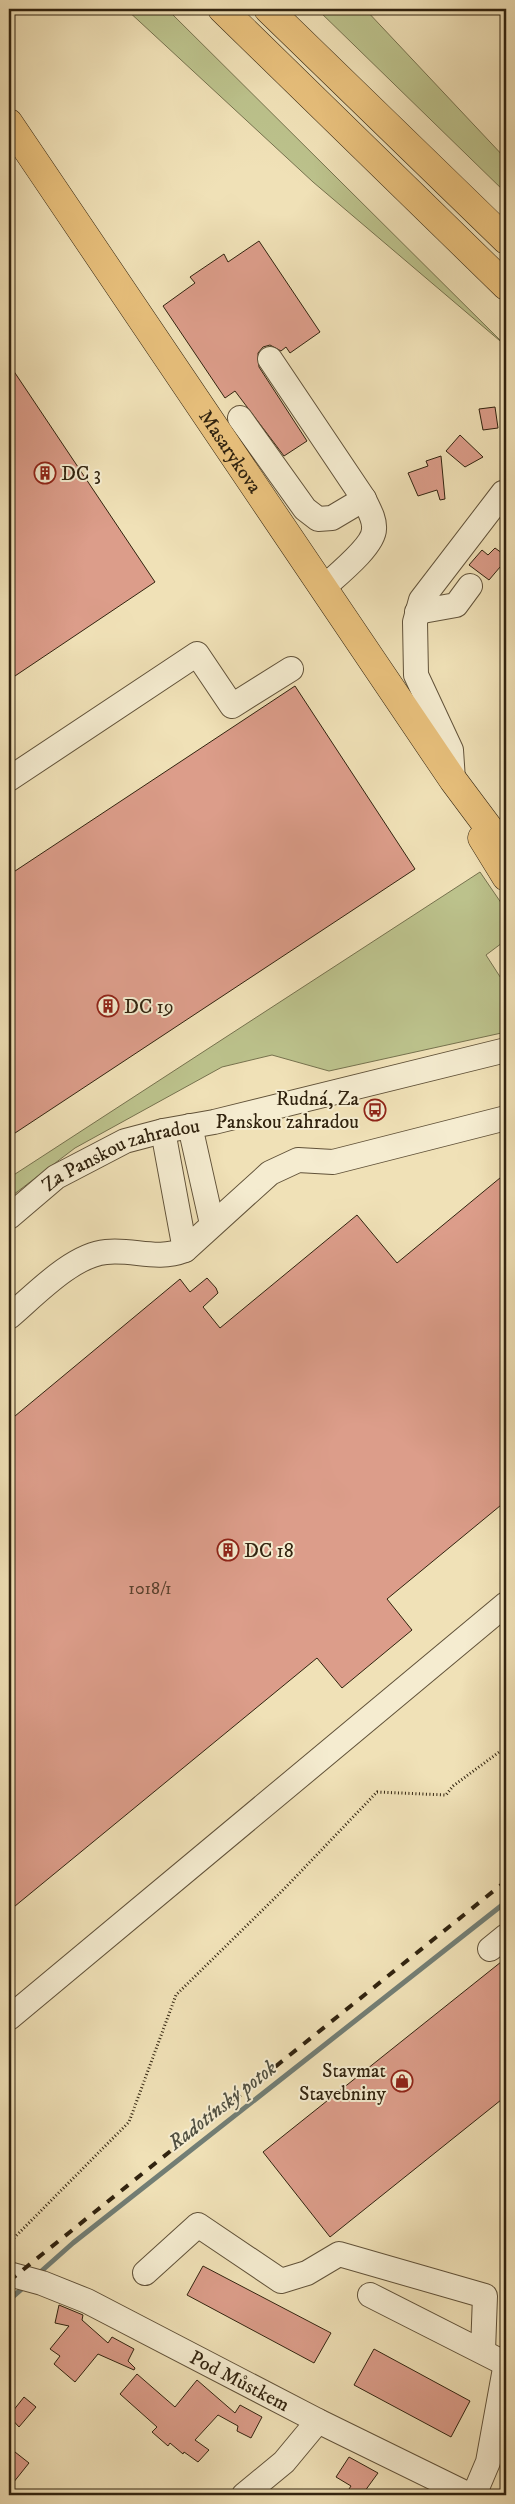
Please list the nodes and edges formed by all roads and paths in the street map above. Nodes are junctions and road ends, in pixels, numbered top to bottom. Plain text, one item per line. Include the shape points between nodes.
1 (222, 9) edge
2 (268, 9) edge
3 (9, 123) edge
4 (506, 240) edge
5 (499, 278) edge
6 (270, 359) dead end
7 (218, 433) junction
8 (503, 493) dead end
9 (364, 499) junction
10 (470, 586) dead end
11 (323, 588) junction
12 (417, 612) junction
13 (291, 669) dead end
14 (9, 779) edge
15 (453, 780) junction
16 (506, 852) edge
17 (506, 877) edge
18 (506, 1050) edge
19 (506, 1118) edge
20 (190, 1126) junction
21 (163, 1131) junction
22 (9, 1217) edge
23 (212, 1224) junction
24 (185, 1250) junction
25 (9, 1317) edge
26 (506, 1604) edge
27 (506, 1747) edge
28 (9, 2018) edge
29 (9, 2243) edge
30 (145, 2274) dead end
31 (25, 2279) edge
32 (370, 2295) dead end
33 (482, 2350) junction
34 (506, 2363) edge
35 (318, 2421) junction
36 (244, 2495) edge
37 (469, 2495) edge
38 (474, 2495) edge

1 - 5 main road
2 - 4 main road
3 - 7 main road, Masarykova
6 - 9 street
7 - 9 street via 244,415 304,509 318,519 332,518
7 - 11 main road, Masarykova
8 - 12 street via 421,600
9 - 11 street via 375,530 370,542
10 - 12 street via 456,605
11 - 15 main road, Masarykova
12 - 15 street via 414,622 416,675 451,750
13 - 14 street via 232,706 197,654
15 - 16 main road, Masarykova
15 - 17 main road, Masarykova via 478,831
18 - 20 street, Za Panskou zahradou
19 - 23 street via 333,1162 298,1160 270,1173
20 - 21 street, Za Panskou zahradou
20 - 23 street
21 - 22 street, Za Panskou zahradou via 125,1141 56,1177
21 - 24 street
23 - 24 street
24 - 25 street via 170,1256 106,1251 88,1256 67,1268
26 - 28 street
27 - 29 path via 453,1786 446,1795 377,1792 176,1995 130,2122
30 - 33 street via 198,2225 280,2281 306,2273 339,2254 485,2296
31 - 35 street, Pod Můstkem via 87,2301
32 - 33 street
33 - 34 street
34 - 38 street via 488,2462
35 - 36 street via 284,2462
35 - 37 street, Pod Můstkem

